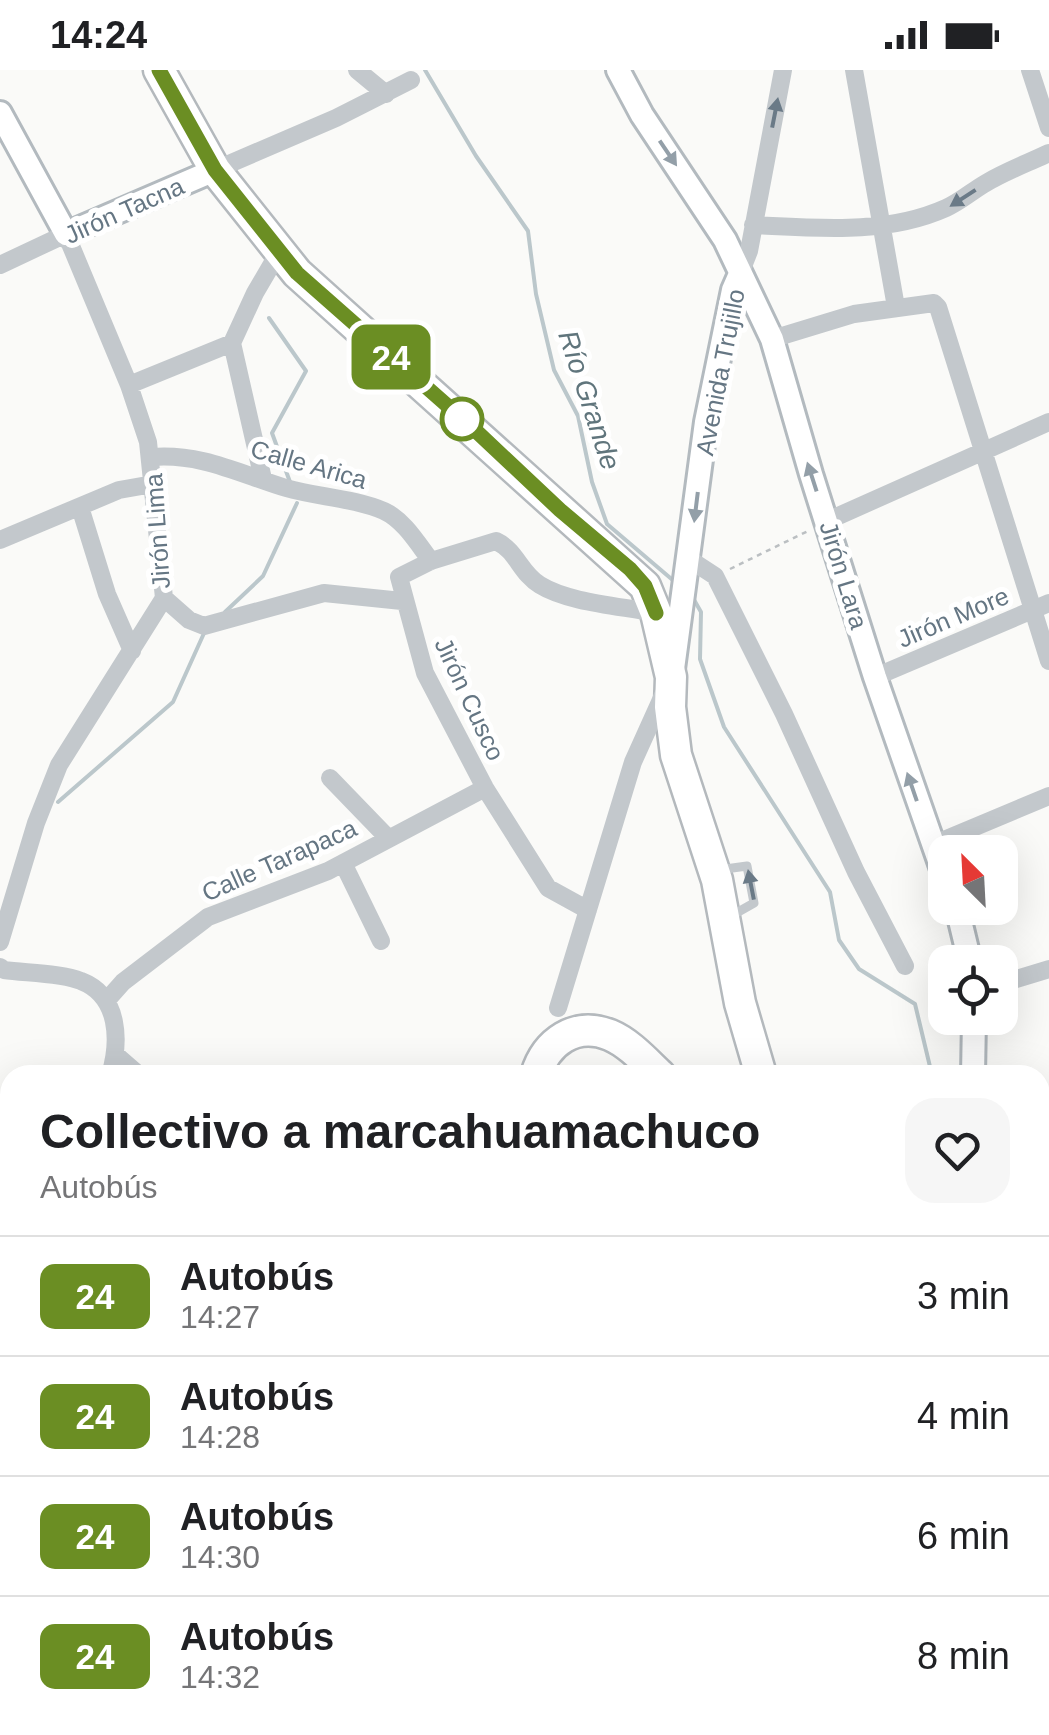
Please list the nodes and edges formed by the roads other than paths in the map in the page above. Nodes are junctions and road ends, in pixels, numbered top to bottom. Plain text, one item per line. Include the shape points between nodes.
1 (159, 70) edge
2 (357, 70) edge
3 (618, 70) edge
4 (783, 70) edge
5 (854, 70) edge
6 (1030, 70) edge
7 (411, 80) dead end
8 (386, 94) junction
9 (0, 113) edge
10 (1049, 128) edge
11 (1049, 155) edge
12 (215, 170) junction
13 (883, 224) junction
14 (753, 225) junction
15 (66, 234) junction
16 (279, 252) junction
17 (0, 265) edge
18 (740, 274) junction
19 (896, 306) junction
20 (772, 338) junction
21 (232, 343) junction
22 (130, 385) junction
23 (1049, 422) edge
24 (985, 451) junction
25 (152, 457) junction
26 (264, 480) junction
27 (154, 484) junction
28 (80, 507) junction
29 (827, 521) junction
30 (0, 540) edge
31 (431, 561) junction
32 (689, 562) junction
33 (164, 598) junction
34 (402, 600) junction
35 (1041, 606) edge
36 (669, 609) junction
37 (132, 651) junction
38 (1049, 661) edge
39 (671, 677) junction
40 (876, 677) junction
41 (330, 778) dead end
42 (486, 788) junction
43 (1049, 796) edge
44 (929, 835) edge
45 (956, 835) edge
46 (388, 838) junction
47 (343, 863) junction
48 (588, 910) junction
49 (381, 941) dead end
50 (0, 942) edge
51 (906, 966) dead end
52 (0, 967) edge
53 (1049, 968) edge
54 (1018, 978) edge
55 (107, 1000) junction
56 (563, 1022) junction
57 (974, 1035) edge
58 (116, 1055) junction
59 (113, 1065) edge
60 (128, 1065) edge
61 (540, 1065) edge
62 (647, 1065) edge
63 (758, 1065) edge
64 (974, 1065) edge

1 - 12 highway
2 - 8 street
3 -> 18 street, Jirón Lara
14 -> 4 street, Avenida Trujillo
5 - 13 street
6 - 10 street
7 - 8 street, Jirón Tacna
8 - 12 street, Jirón Tacna
9 - 15 street, Jirón Lima
11 -> 13 street via 951,207
12 - 15 street, Jirón Tacna
12 - 16 highway
13 - 14 street
13 - 19 street
14 - 18 street, Avenida Trujillo
15 - 17 street, Jirón Tacna
15 - 22 street, Jirón Lima
16 - 21 street
16 - 36 highway
18 - 20 street, Jirón Lara
18 -> 32 street, Avenida Trujillo via 706,422
19 - 20 street
19 - 24 street via 934,303 941,312
29 -> 20 street, Jirón Lara
21 - 22 street
21 - 26 street
22 - 25 street, Jirón Lima
23 - 24 street
24 - 29 street
24 - 35 street
25 - 26 street, Calle Arica via 204,460
25 - 27 street, Jirón Lima
26 - 31 street, Calle Arica via 386,512
27 - 28 street
27 - 33 street, Jirón Lima
28 - 30 street
28 - 37 street
29 - 40 street, Jirón Lara
31 - 34 street via 398,577
31 - 36 street via 496,541 514,552 540,586 567,596
32 - 36 street, Avenida Trujillo
32 - 51 street via 716,576
33 - 34 street via 204,626 324,593
33 - 37 street, Jirón Lima
34 - 42 street, Jirón Cusco via 425,673
35 - 38 street
35 - 40 street, Jirón More
36 - 39 highway
37 - 50 street, Jirón Lima via 59,765
39 - 48 street via 633,762
39 - 63 highway via 676,755 714,871
44 -> 40 street, Jirón Lara
41 - 46 street
42 - 46 street, Calle Tarapaca
42 - 48 street, Jirón Cusco via 548,888
43 - 45 street
46 - 47 street, Calle Tarapaca
47 - 49 street
47 - 55 street, Calle Tarapaca via 208,917
48 - 56 street
52 - 55 street via 82,981
53 - 54 street
55 - 58 street
56 - 61 highway
56 - 62 highway via 611,1036
57 - 64 street
58 - 59 street
58 - 60 street

